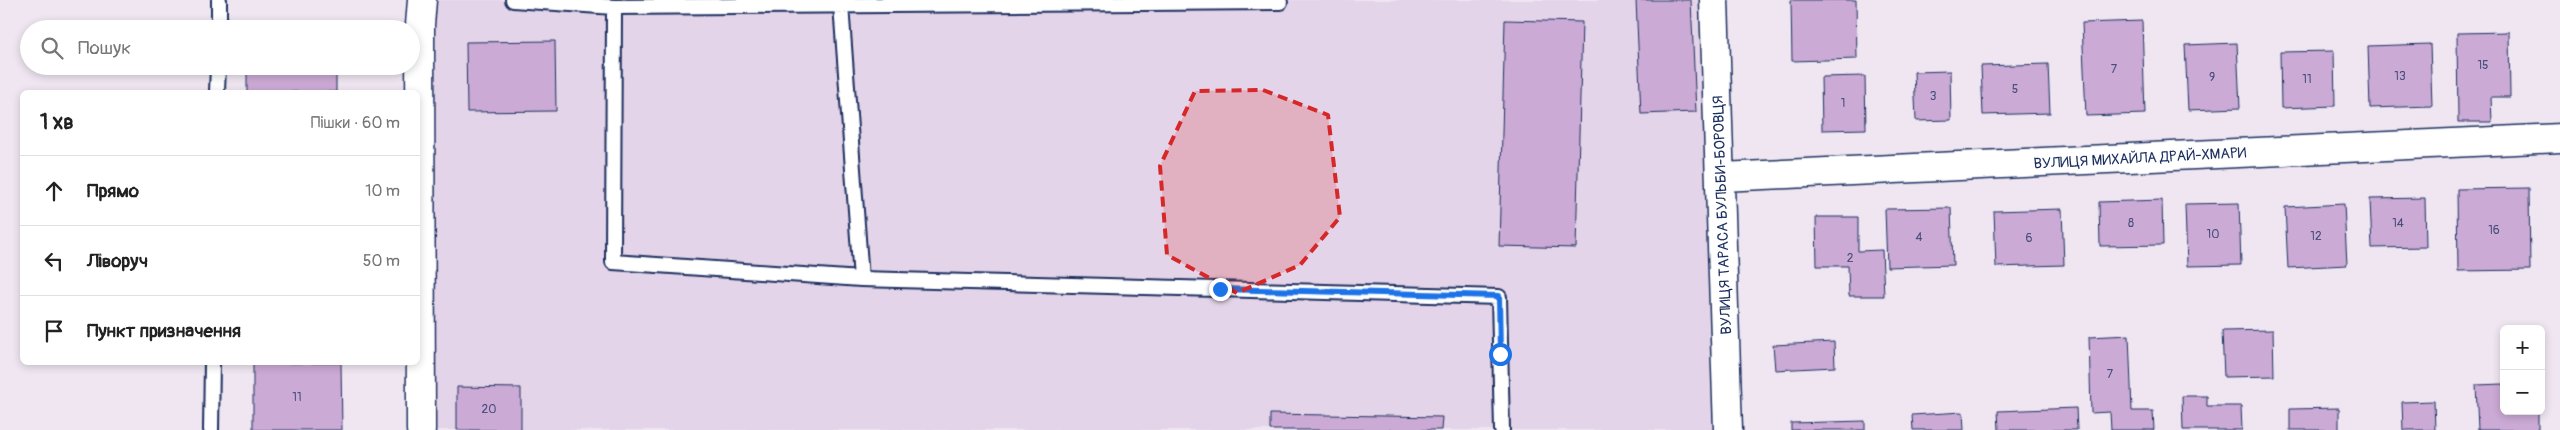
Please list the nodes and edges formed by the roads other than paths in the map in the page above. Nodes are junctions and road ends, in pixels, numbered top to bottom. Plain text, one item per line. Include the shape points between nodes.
1 (219, 0) edge
2 (422, 0) edge
3 (513, 0) edge
4 (1714, 0) edge
5 (1280, 2) dead end
6 (841, 5) junction
7 (614, 7) junction
8 (219, 20) edge
9 (218, 75) edge
10 (217, 90) edge
11 (2560, 138) edge
12 (1721, 177) junction
13 (861, 279) junction
14 (212, 365) edge
15 (211, 430) edge
16 (421, 430) edge
17 (1502, 430) edge
18 (1728, 430) edge

1 - 8 lane
2 - 16 street
3 - 7 lane
4 - 12 street, ВУЛИЦЯ ТАРАСА БУЛЬБИ-БОРОВЦЯ
5 - 6 lane
6 - 7 lane
6 - 13 lane
7 - 13 lane via 613,262
9 - 10 lane
11 - 12 street, ВУЛИЦЯ МИХАЙЛА ДРАЙ-ХМАРИ
12 - 18 street, ВУЛИЦЯ ТАРАСА БУЛЬБИ-БОРОВЦЯ
13 - 17 lane via 1499,296
14 - 15 lane

